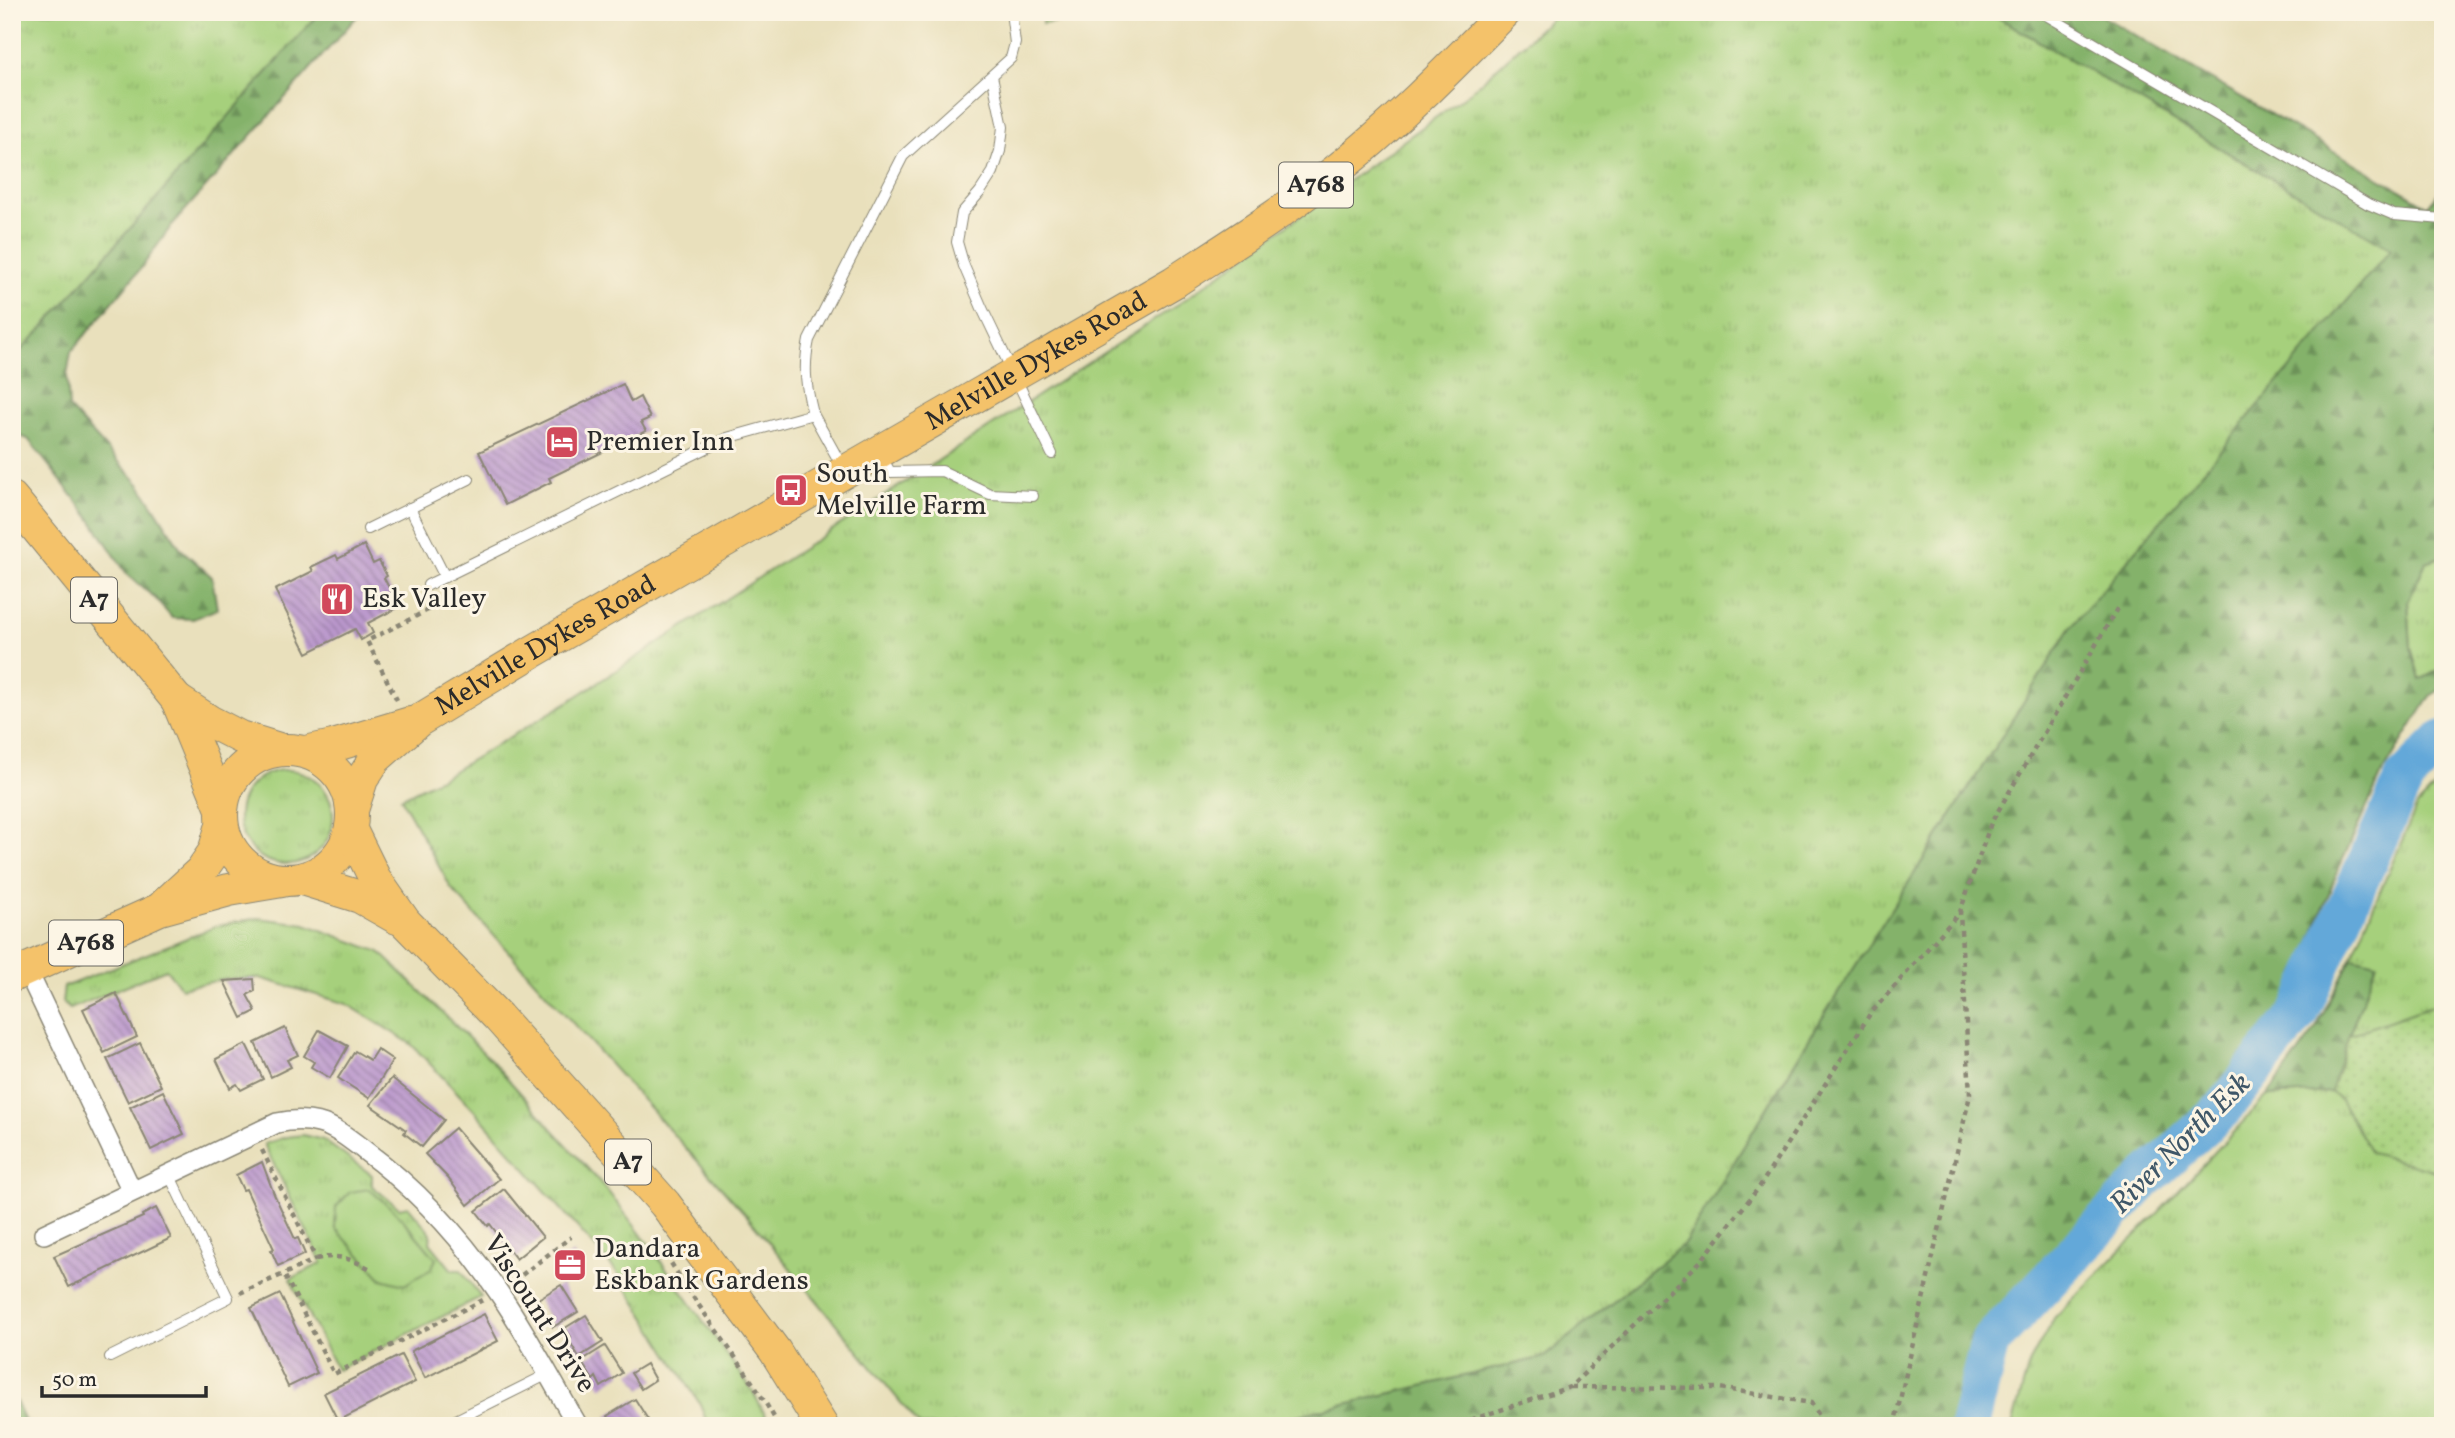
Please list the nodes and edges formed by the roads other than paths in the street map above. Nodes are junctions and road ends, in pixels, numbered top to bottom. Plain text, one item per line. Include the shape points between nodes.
1 (1011, 12) edge
2 (1505, 12) edge
3 (2041, 12) edge
4 (992, 76) junction
5 (2443, 219) edge
6 (1014, 374) junction
7 (813, 414) junction
8 (879, 452) junction
9 (1052, 454) dead end
10 (845, 472) junction
11 (468, 479) dead end
12 (1033, 496) dead end
13 (12, 498) edge
14 (410, 508) junction
15 (368, 529) dead end
16 (445, 577) junction
17 (428, 585) road end
18 (177, 700) junction
19 (418, 721) junction
20 (294, 751) junction
21 (222, 817) junction
22 (352, 819) junction
23 (293, 880) junction
24 (160, 909) junction
25 (405, 922) junction
26 (19, 973) edge
27 (169, 1174) junction
28 (132, 1191) junction
29 (44, 1234) dead end
30 (110, 1357) dead end
31 (548, 1374) junction
32 (444, 1426) edge
33 (578, 1426) edge
34 (822, 1426) edge

1 - 4 lane via 1015,43 1011,58
2 - 6 main road, Melville Dykes Road / A768 via 1415,103 1329,176 1174,282
3 - 5 lane via 2368,204 2394,215
4 - 6 lane via 1003,127 1000,151 993,172 962,213 957,242
4 - 7 lane via 903,156 809,340 804,361
6 - 8 main road, Melville Dykes Road / A768
6 - 9 lane
7 - 10 lane
7 - 16 lane via 727,438
8 - 10 main road, Melville Dykes Road / A768
8 - 12 lane via 890,472 942,471 990,494
10 - 19 main road, Melville Dykes Road / A768
11 - 14 lane
13 - 18 main road, A7
14 - 15 lane
14 - 16 lane
16 - 17 lane
18 - 20 main road, A7 via 240,737
18 - 21 main road, A7
19 - 20 main road, Melville Dykes Road / A768 via 333,746
19 - 22 main road, Melville Dykes Road / A768 via 375,759 362,779
20 - 21 main road via 260,755 241,768 228,787
20 - 22 main road via 328,763 345,783
21 - 23 main road via 227,842 250,869 266,877
21 - 24 main road, A768 via 214,852 201,871
22 - 23 main road via 345,847 334,862 319,873
22 - 25 main road, A7 via 375,878
23 - 24 main road, A768 via 229,890
23 - 25 main road, A7 via 360,897
24 - 26 main road, A768
25 - 34 main road, A7 via 498,1017 665,1204 775,1350
26 - 28 street
27 - 28 street, Viscount Drive
27 - 30 lane via 228,1298
27 - 31 street, Viscount Drive via 276,1123 297,1119 321,1123 345,1136 419,1195 499,1293
28 - 29 street, Viscount Drive
31 - 32 lane
31 - 33 street, Viscount Drive

